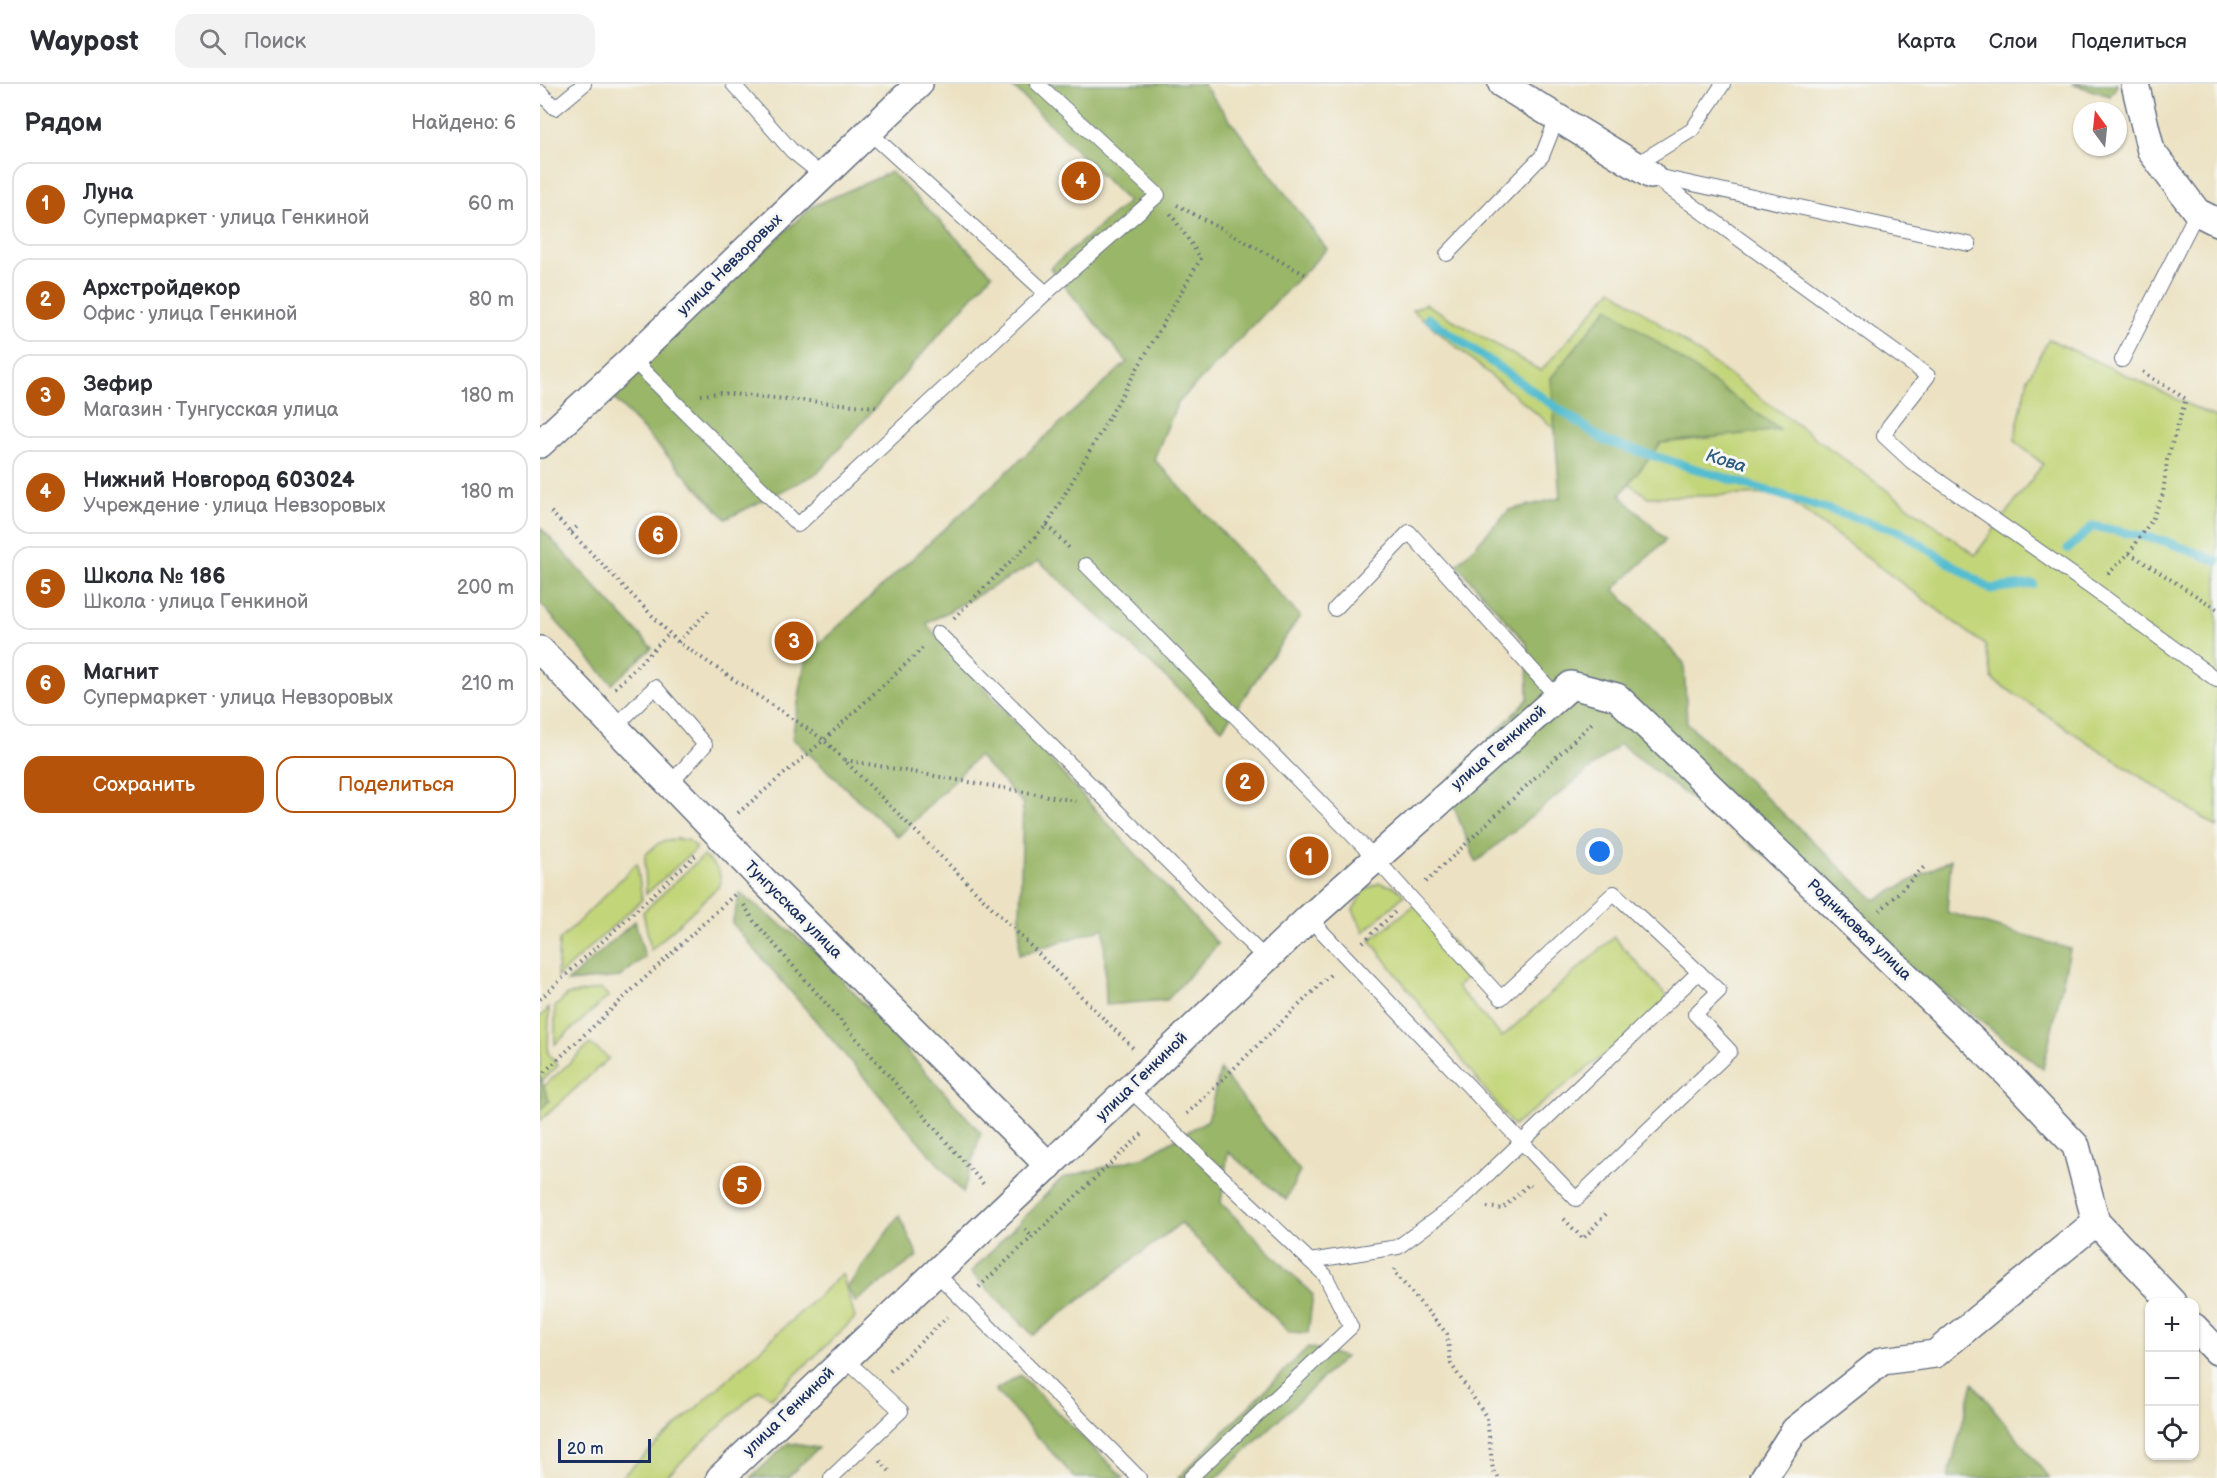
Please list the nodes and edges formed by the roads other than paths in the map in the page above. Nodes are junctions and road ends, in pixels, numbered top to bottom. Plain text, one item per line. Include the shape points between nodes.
1 (584, 84) edge
2 (733, 84) edge
3 (919, 84) edge
4 (1038, 84) edge
5 (1502, 84) edge
6 (1723, 84) edge
7 (2135, 84) edge
8 (540, 92) edge
9 (1557, 118) junction
10 (869, 132) junction
11 (1643, 170) junction
12 (823, 177) junction
13 (2207, 217) edge
14 (1969, 244) dead end
15 (1447, 254) dead end
16 (1046, 293) junction
17 (632, 359) junction
18 (2122, 360) road end
19 (540, 444) edge
20 (1086, 565) road end
21 (1335, 609) dead end
22 (938, 633) road end
23 (540, 650) edge
24 (2217, 680) edge
25 (1564, 691) junction
26 (615, 727) junction
27 (670, 784) junction
28 (1375, 858) junction
29 (1309, 918) junction
30 (1266, 959) junction
31 (1699, 972) junction
32 (1129, 1089) junction
33 (1521, 1141) junction
34 (1049, 1166) junction
35 (2096, 1222) junction
36 (1310, 1261) junction
37 (936, 1273) junction
38 (2168, 1298) edge
39 (2199, 1332) edge
40 (2217, 1351) edge
41 (845, 1359) junction
42 (720, 1478) edge
43 (831, 1478) edge
44 (1139, 1478) edge
45 (1190, 1478) edge
46 (1764, 1478) edge

1 - 8 lane via 555,108
2 - 12 lane via 792,151
3 - 10 street, улица Невзоровых
4 - 16 lane via 1158,195
5 - 9 street
6 - 11 lane via 1692,130
7 - 13 street via 2151,151
9 - 11 street
9 - 15 lane via 1542,156
10 - 12 street, улица Невзоровых
10 - 16 lane
11 - 14 lane
11 - 24 lane via 1928,376 1884,436 1912,462
12 - 17 street, улица Невзоровых
13 - 18 lane
16 - 17 lane via 798,525
17 - 19 street, улица Невзоровых
20 - 28 lane
21 - 25 lane via 1408,532
22 - 30 lane
23 - 26 street, Тунгусская улица
25 - 28 street, улица Генкиной
25 - 35 street, Родниковая улица via 1617,697 2007,1073 2076,1146
26 - 27 street, Тунгусская улица
26 - 27 lane via 655,687 705,745
27 - 34 street, Тунгусская улица
28 - 29 street, улица Генкиной
28 - 31 lane via 1501,998 1614,893
29 - 30 street, улица Генкиной
29 - 33 lane
30 - 32 street, улица Генкиной
31 - 33 lane
31 - 33 lane via 1719,991 1695,1014 1730,1051 1576,1199
32 - 34 street, улица Генкиной
32 - 36 lane
33 - 36 lane via 1460,1202 1398,1247
34 - 37 street, улица Генкиной
35 - 38 street, Родниковая улица
35 - 46 street via 1935,1354 1882,1361 1795,1430
36 - 45 lane via 1325,1275 1351,1327
37 - 41 street, улица Генкиной
37 - 44 lane
39 - 40 street
41 - 42 street, улица Генкиной
41 - 43 lane via 901,1411

